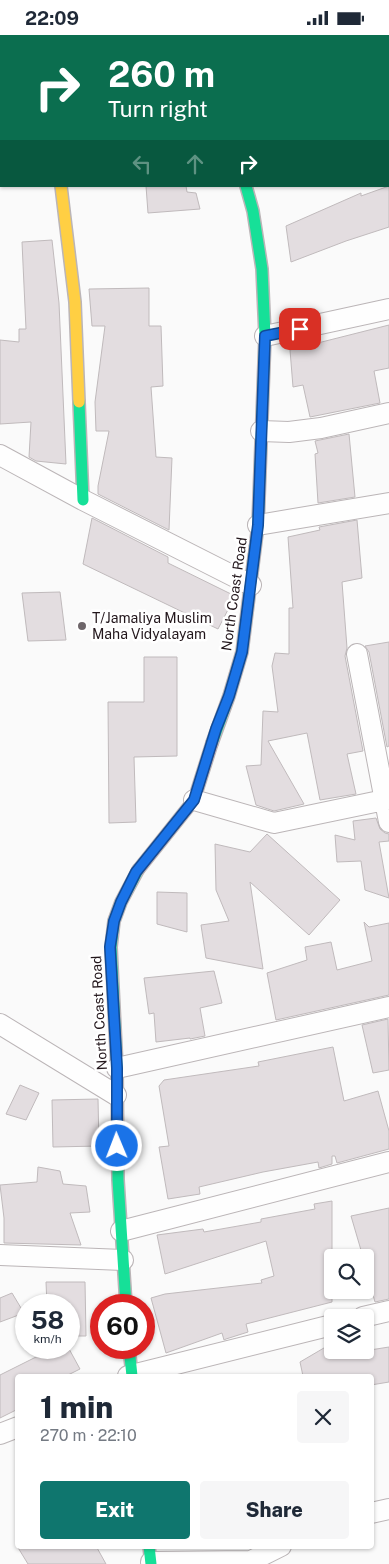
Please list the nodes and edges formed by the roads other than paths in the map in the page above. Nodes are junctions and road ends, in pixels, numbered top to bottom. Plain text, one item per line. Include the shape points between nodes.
1 (61, 187) edge
2 (246, 187) edge
3 (389, 309) edge
4 (265, 336) junction
5 (389, 413) edge
6 (261, 431) junction
7 (0, 455) edge
8 (83, 500) junction
9 (389, 503) edge
10 (258, 525) junction
11 (252, 585) junction
12 (356, 654) dead end
13 (387, 799) edge
14 (194, 800) junction
15 (389, 822) edge
16 (389, 1007) edge
17 (0, 1024) edge
18 (117, 1068) junction
19 (116, 1095) junction
20 (389, 1161) edge
21 (122, 1231) junction
22 (0, 1255) edge
23 (122, 1260) junction
24 (125, 1294) edge
25 (389, 1311) edge
26 (374, 1314) edge
27 (324, 1327) edge
28 (129, 1359) edge
29 (130, 1374) edge
30 (138, 1374) edge
31 (15, 1428) edge
32 (0, 1435) edge
33 (389, 1509) edge
34 (374, 1512) edge
35 (275, 1549) edge
36 (151, 1557) edge

1 - 8 main road via 75,302
2 - 4 main road, North Coast Road via 262,269
3 - 4 street
4 - 6 main road, North Coast Road
5 - 6 street via 313,429
6 - 10 main road, North Coast Road
7 - 8 street
8 - 11 street
9 - 10 street
10 - 11 main road, North Coast Road
11 - 14 main road, North Coast Road via 242,652
12 - 13 street
13 - 14 street via 274,823
13 - 15 street
14 - 18 main road, North Coast Road via 136,872 114,921 110,947
16 - 18 street
17 - 19 street
18 - 19 main road, North Coast Road
19 - 21 main road, North Coast Road
20 - 21 street
21 - 23 main road, North Coast Road
22 - 23 street
23 - 24 main road, North Coast Road
25 - 26 street
27 - 30 street
28 - 29 main road
31 - 32 street
33 - 34 street
35 - 36 street via 251,1561

